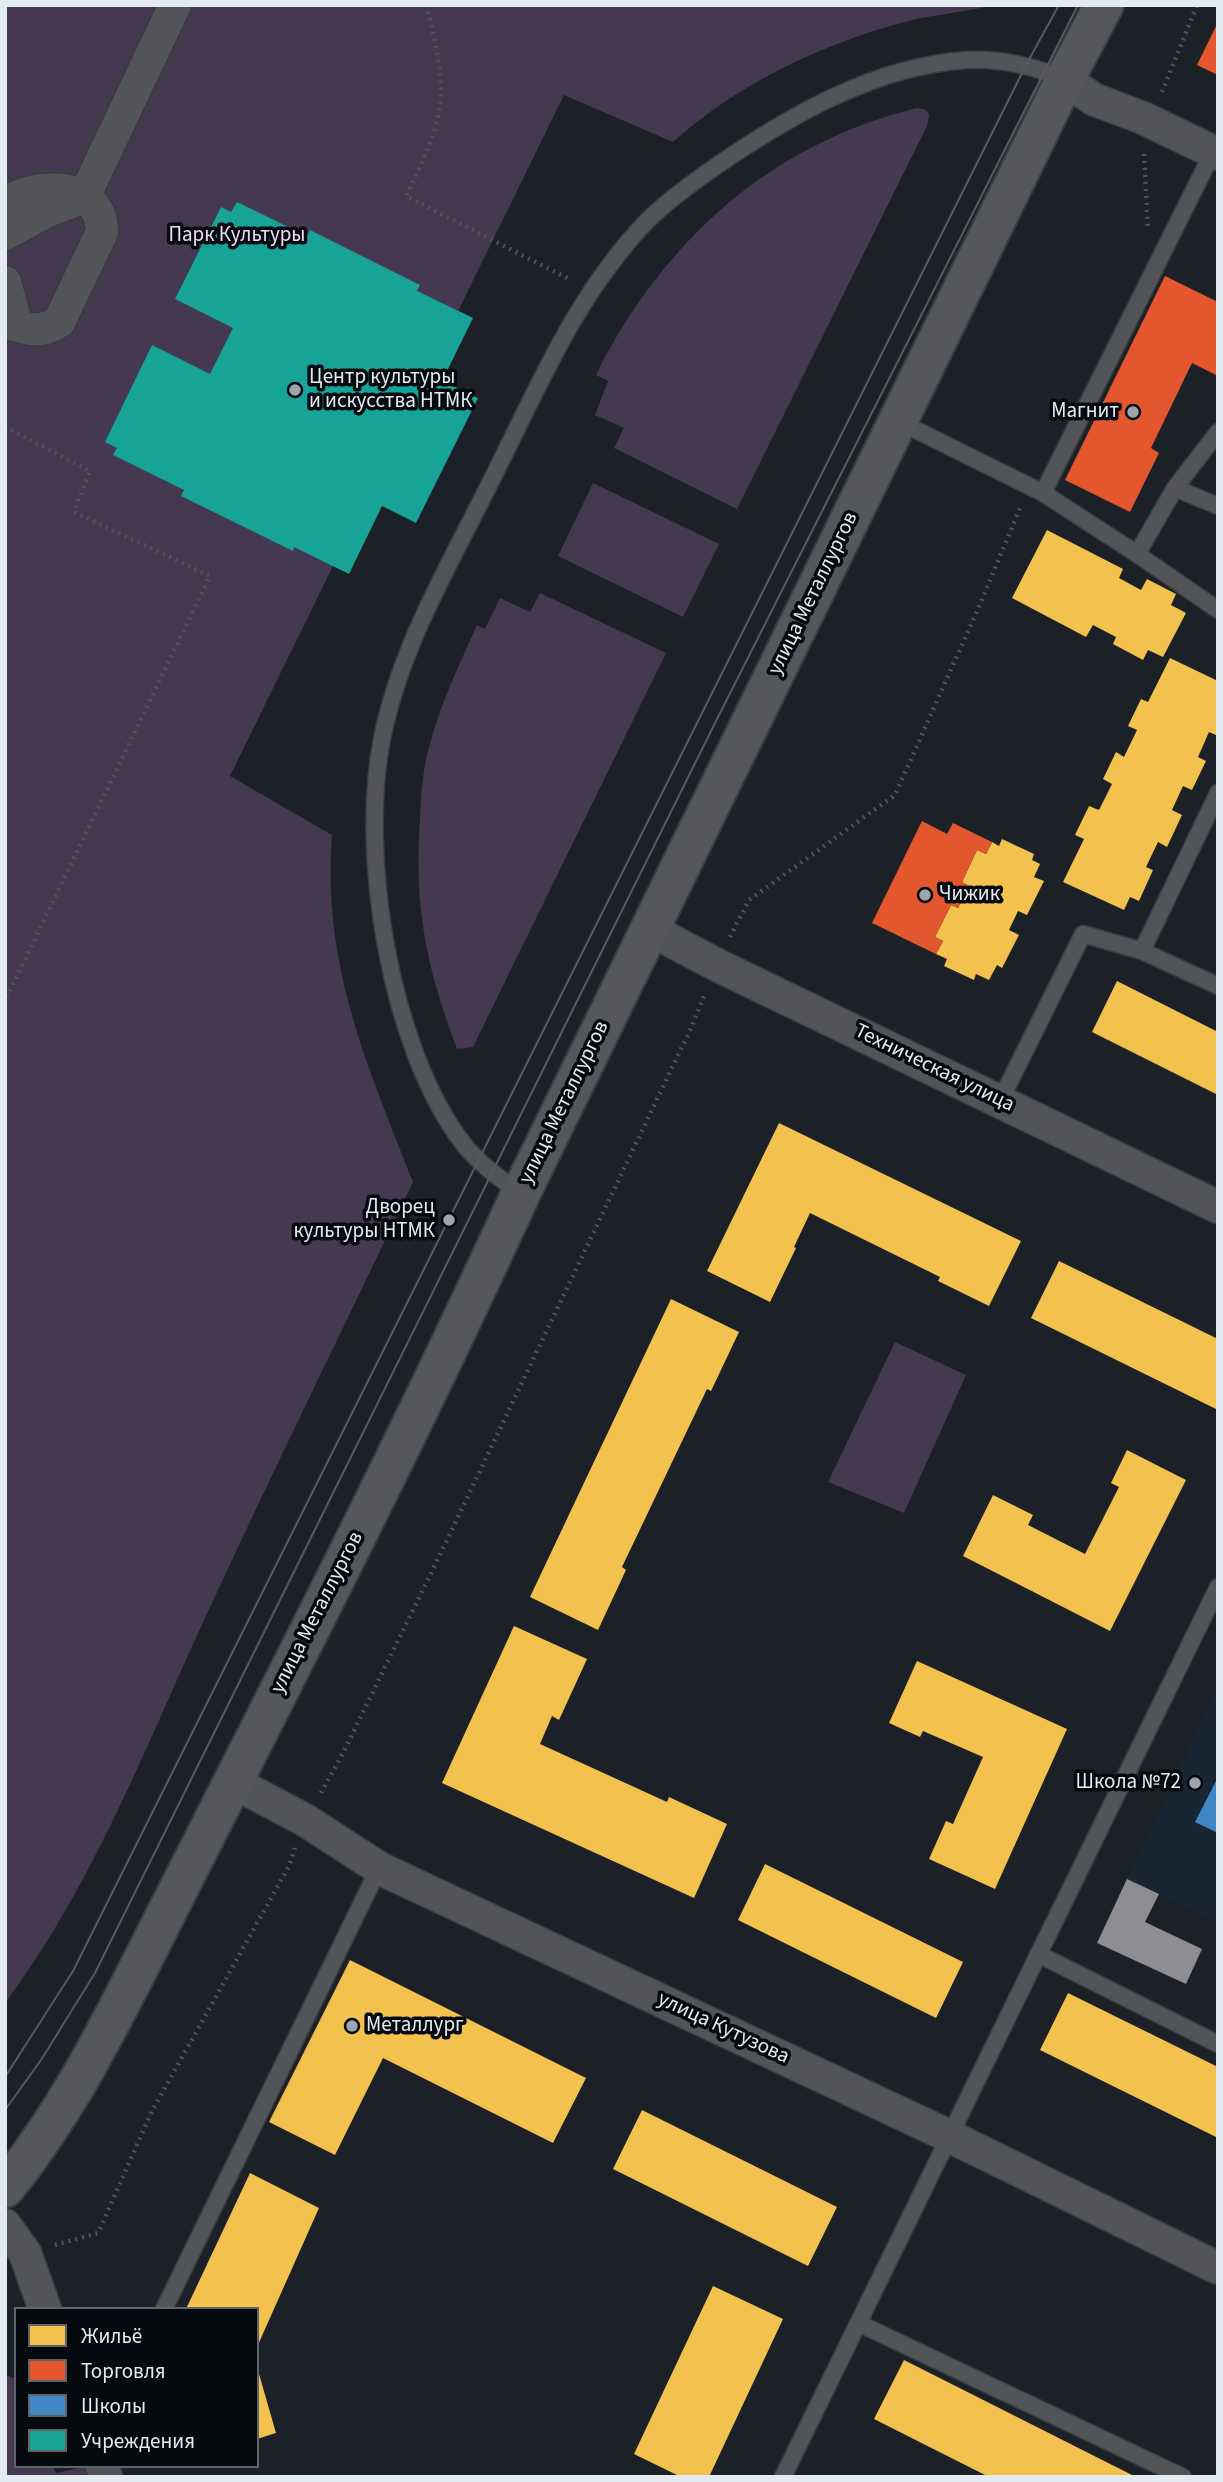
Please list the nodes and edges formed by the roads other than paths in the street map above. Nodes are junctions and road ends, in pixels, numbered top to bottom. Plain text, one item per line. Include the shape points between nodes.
1 (175, 5) edge
2 (1104, 5) edge
3 (1065, 79) junction
4 (1215, 153) edge
5 (83, 197) junction
6 (5, 203) edge
7 (5, 234) edge
8 (5, 282) edge
9 (11, 322) edge
10 (898, 421) junction
11 (1218, 432) edge
12 (1175, 488) junction
13 (1036, 489) junction
14 (1218, 506) edge
15 (1137, 554) junction
16 (1218, 610) edge
17 (1218, 793) edge
18 (651, 930) junction
19 (1142, 951) junction
20 (1218, 986) edge
21 (1000, 1101) junction
22 (521, 1193) junction
23 (1218, 1207) edge
24 (1218, 1587) edge
25 (233, 1782) junction
26 (379, 1868) junction
27 (1038, 1954) junction
28 (1218, 2044) edge
29 (949, 2136) junction
30 (5, 2188) edge
31 (5, 2225) edge
32 (1218, 2268) edge
33 (44, 2307) edge
34 (165, 2307) edge
35 (858, 2323) junction
36 (783, 2477) edge
37 (1183, 2477) edge

1 - 5 street
2 - 3 main road, улица Металлургов
3 - 4 street via 1093,99
3 - 10 main road, улица Металлургов
3 - 22 lane via 1026,65 993,60 910,69 846,91 772,130 674,197 647,221 591,290 416,635 382,738 376,785 378,896 399,998 428,1082 461,1141 478,1161
4 - 13 lane
5 - 6 street via 42,188
5 - 7 street
5 - 9 street via 96,205 102,232 58,322 33,331
8 - 9 street
10 - 13 lane
10 - 18 main road, улица Металлургов
11 - 12 lane
12 - 14 lane
12 - 15 lane
13 - 15 lane
15 - 16 lane
17 - 19 lane
18 - 21 street, Техническая улица
18 - 22 main road, улица Металлургов
19 - 20 lane
19 - 21 lane via 1083,934
21 - 23 street, Техническая улица
22 - 25 main road, улица Металлургов via 454,1340
24 - 27 lane
25 - 26 street, улица Кутузова via 305,1820
25 - 30 main road, улица Металлургов via 91,2062 56,2120
26 - 29 street, улица Кутузова
26 - 34 lane
27 - 28 lane
27 - 29 lane
29 - 32 street, улица Кутузова
29 - 35 lane
31 - 33 street via 25,2253
35 - 36 lane
35 - 37 lane

